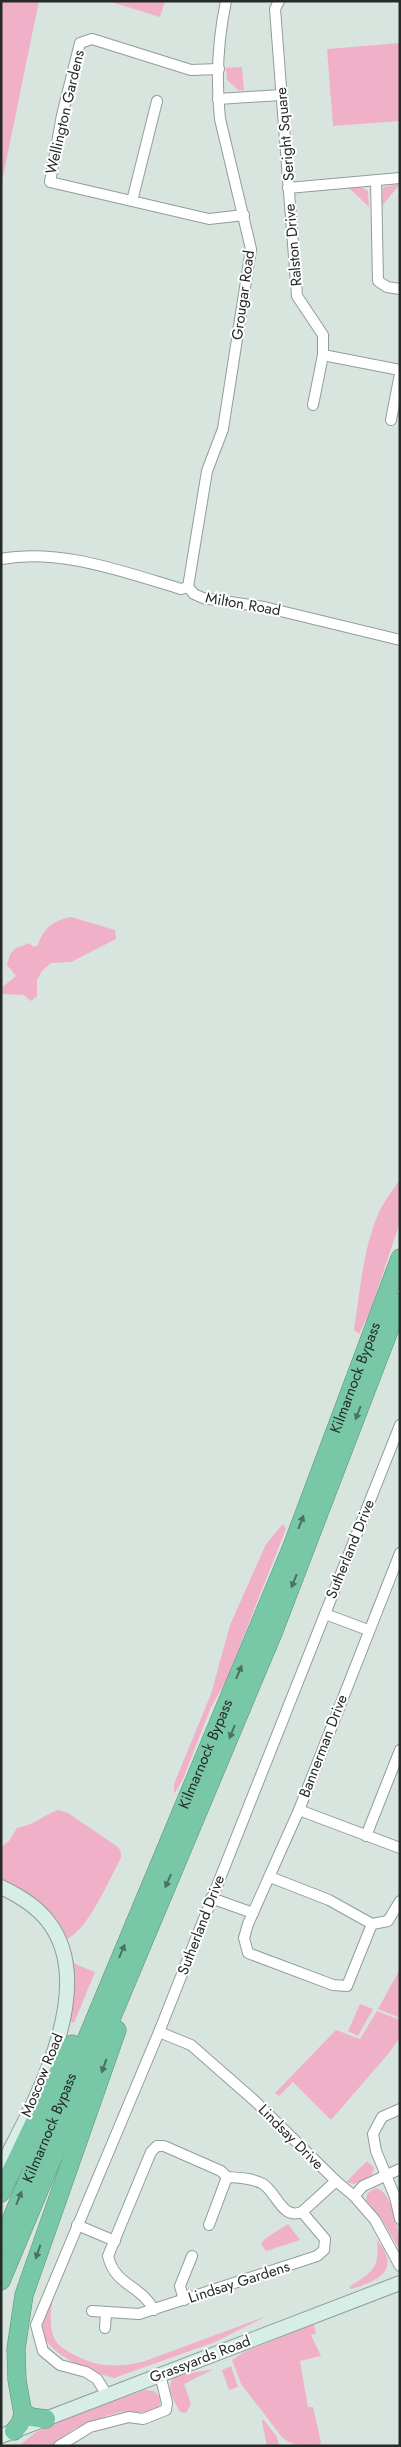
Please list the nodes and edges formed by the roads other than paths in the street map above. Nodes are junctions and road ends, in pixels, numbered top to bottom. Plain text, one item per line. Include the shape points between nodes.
1 (226, 1) edge
2 (279, 1) edge
3 (219, 69) junction
4 (281, 95) junction
5 (218, 100) junction
6 (156, 101) dead end
7 (400, 178) edge
8 (376, 180) junction
9 (288, 188) junction
10 (132, 201) junction
11 (244, 215) junction
12 (400, 289) edge
13 (323, 355) junction
14 (400, 370) edge
15 (400, 374) edge
16 (313, 405) dead end
17 (391, 420) dead end
18 (1, 559) edge
19 (188, 587) junction
20 (400, 640) edge
21 (400, 1258) edge
22 (400, 1302) edge
23 (400, 1424) edge
24 (400, 1553) edge
25 (325, 1614) junction
26 (368, 1630) junction
27 (400, 1750) edge
28 (299, 1810) junction
29 (366, 1836) junction
30 (400, 1848) edge
31 (270, 1877) junction
32 (1, 1886) edge
33 (211, 1898) junction
34 (400, 1901) edge
35 (253, 1913) junction
36 (372, 1924) junction
37 (132, 1969) junction
38 (108, 1986) junction
39 (159, 2032) junction
40 (400, 2109) edge
41 (1, 2168) edge
42 (400, 2168) edge
43 (387, 2175) junction
44 (228, 2177) junction
45 (336, 2181) junction
46 (1, 2193) edge
47 (354, 2196) junction
48 (302, 2212) junction
49 (400, 2219) edge
50 (77, 2225) junction
51 (209, 2225) dead end
52 (115, 2241) junction
53 (1, 2244) edge
54 (192, 2256) dead end
55 (400, 2266) edge
56 (1, 2281) edge
57 (400, 2283) edge
58 (184, 2300) junction
59 (154, 2310) junction
60 (92, 2311) dead end
61 (106, 2312) junction
62 (105, 2328) dead end
63 (160, 2374) junction
64 (107, 2395) junction
65 (23, 2412) junction
66 (46, 2420) junction
67 (7, 2433) edge
68 (59, 2446) edge

1 - 3 street, Grougar Road
2 - 4 street, Seright Square via 275,10
3 - 5 street, Grougar Road
3 - 10 street, Wellington Gardens via 190,70 92,39 80,43 50,182
4 - 5 street
4 - 9 street, Seright Square
5 - 11 street, Grougar Road
6 - 10 street
7 - 8 street, Seright Square
8 - 9 street, Seright Square
8 - 12 street via 378,281 387,287
9 - 13 street, Ralston Drive via 297,296 323,335
10 - 11 street via 209,219
11 - 19 street, Grougar Road via 251,249 223,429 207,471
13 - 14 street
13 - 16 street, Ralston Drive
15 - 17 street
18 - 19 street, Milton Road via 28,555 87,563 181,589
19 - 20 street, Milton Road via 203,598 264,607
38 -> 21 highway, Kilmarnock Bypass via 291,1549
22 -> 37 highway, Kilmarnock Bypass via 304,1555 206,1798
23 - 25 street, Sutherland Drive
24 - 26 street, Bannerman Drive
25 - 26 street
25 - 33 street, Sutherland Drive
26 - 28 street, Bannerman Drive
27 - 29 street
28 - 29 street
28 - 31 street, Bannerman Drive
29 - 30 street
31 - 35 street, Bannerman Drive
31 - 36 street via 329,1900
32 - 41 main road, Moscow Road via 26,1901 49,1921 63,1952 66,1988 63,2020 55,2049
33 - 35 street
33 - 39 street, Sutherland Drive
34 - 36 street via 388,1921
35 - 36 street, Bannerman Drive via 244,1938 248,1953 333,1985 347,1986
37 - 56 highway, Kilmarnock Bypass
37 -> 65 highway via 127,2001 22,2302 16,2349
38 - 46 highway via 87,2012
53 -> 38 highway, Kilmarnock Bypass
39 - 45 street, Lindsay Drive via 191,2045 256,2102
39 - 50 street, Sutherland Drive
40 - 43 street via 382,2117 373,2134 376,2151
42 - 43 street
43 - 47 street via 363,2186
43 - 49 street
44 - 48 street via 251,2178 265,2185 288,2213
44 - 51 street
44 - 52 street via 164,2146 156,2146
45 - 47 street, Lindsay Drive
45 - 48 street
47 - 55 street, Lindsay Drive via 375,2220
48 - 58 street, Lindsay Gardens via 324,2239 324,2250 320,2253
50 - 52 street
50 - 64 street, Sutherland Drive via 36,2325 43,2351 60,2365 86,2372 97,2379
52 - 59 street via 108,2256 112,2270 148,2299
54 - 58 street via 180,2286
57 - 63 main road, Grassyards Road
58 - 59 street, Lindsay Gardens
59 - 61 street, Lindsay Gardens via 139,2314
60 - 61 street, Lindsay Gardens
61 - 62 street
63 - 64 main road, Grassyards Road
63 - 68 street via 166,2410 143,2419 128,2417 90,2427
64 - 66 main road, Grassyards Road
65 - 66 highway
65 - 67 highway via 20,2424
66 - 67 main road, Grassyards Road

